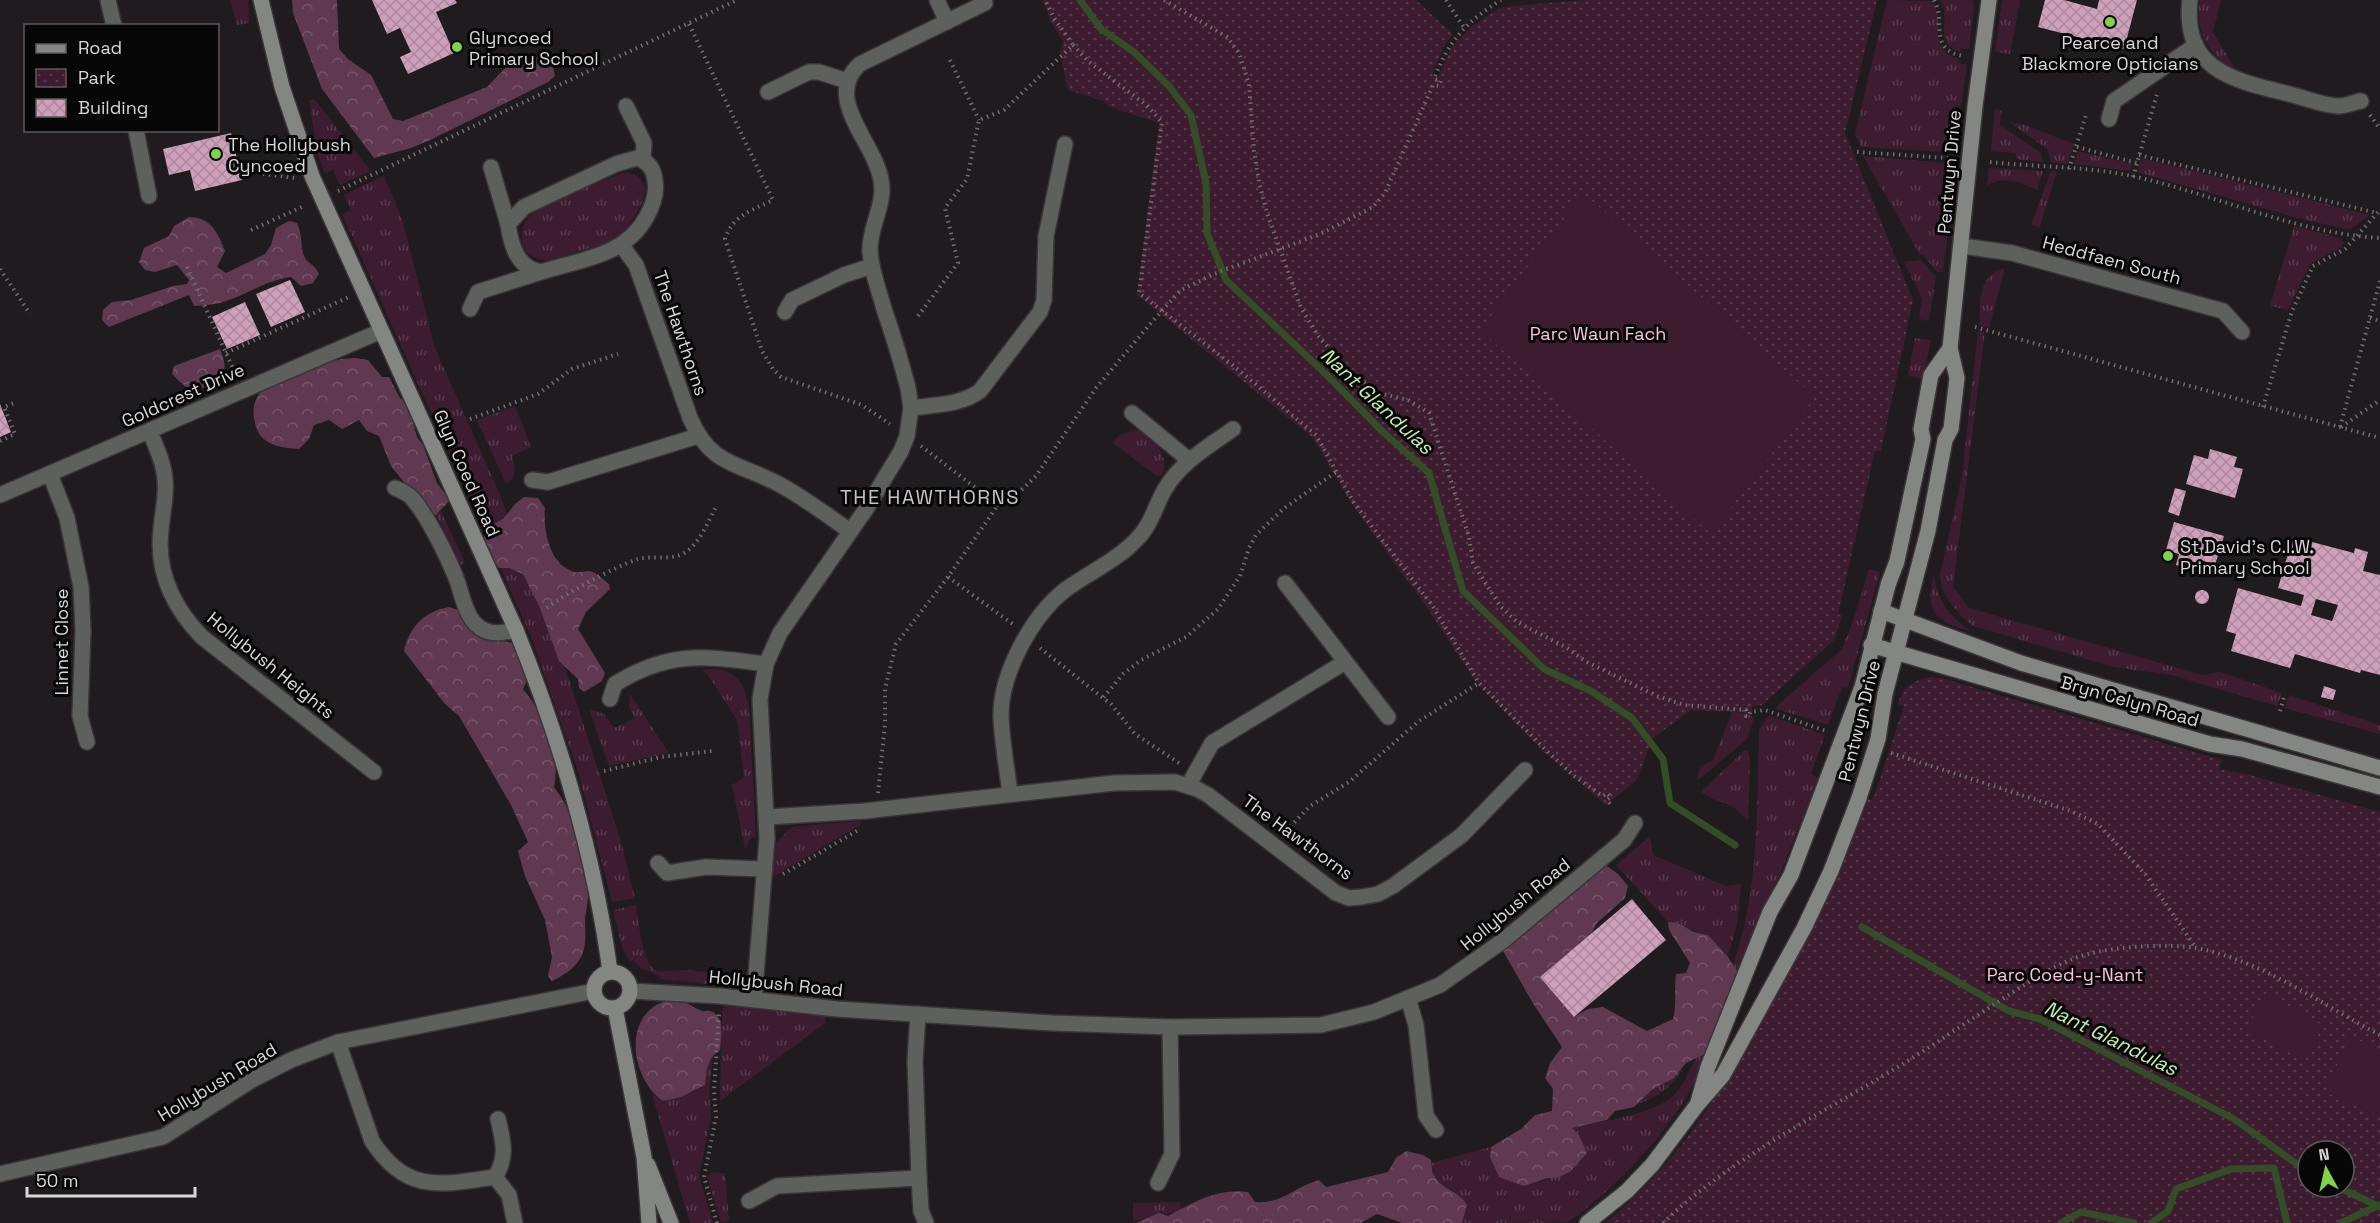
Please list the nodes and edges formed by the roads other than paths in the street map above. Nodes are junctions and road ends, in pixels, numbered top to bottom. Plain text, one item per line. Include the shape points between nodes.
1 (108, 0) edge
2 (261, 0) edge
3 (937, 0) edge
4 (1989, 0) edge
5 (2190, 0) edge
6 (985, 3) dead end
7 (947, 22) junction
8 (114, 24) edge
9 (2196, 45) junction
10 (847, 81) junction
11 (768, 92) dead end
12 (2361, 100) dead end
13 (626, 106) dead end
14 (2109, 119) dead end
15 (136, 132) edge
16 (1065, 144) dead end
17 (643, 159) junction
18 (491, 167) dead end
19 (149, 196) dead end
20 (508, 224) junction
21 (622, 246) junction
22 (1962, 246) junction
23 (872, 266) junction
24 (541, 272) junction
25 (470, 309) dead end
26 (785, 312) dead end
27 (381, 331) junction
28 (2242, 332) dead end
29 (1950, 348) junction
30 (911, 408) junction
31 (1132, 413) dead end
32 (1233, 429) dead end
33 (150, 432) junction
34 (698, 436) junction
35 (1189, 460) junction
36 (50, 474) junction
37 (532, 480) dead end
38 (395, 488) dead end
39 (0, 495) edge
40 (850, 531) junction
41 (1285, 583) dead end
42 (1881, 611) junction
43 (1905, 619) junction
44 (516, 630) junction
45 (1871, 645) junction
46 (1896, 652) junction
47 (1345, 662) junction
48 (766, 663) junction
49 (610, 699) dead end
50 (1388, 717) dead end
51 (87, 742) dead end
52 (2380, 768) edge
53 (1525, 770) dead end
54 (375, 772) dead end
55 (1192, 779) junction
56 (2380, 787) edge
57 (1010, 794) junction
58 (767, 818) junction
59 (1635, 823) dead end
60 (658, 863) dead end
61 (765, 869) junction
62 (610, 971) junction
63 (594, 991) junction
64 (631, 991) junction
65 (1408, 998) junction
66 (754, 1000) junction
67 (615, 1008) junction
68 (918, 1014) junction
69 (1170, 1027) junction
70 (338, 1042) junction
71 (1697, 1105) junction
72 (498, 1119) dead end
73 (1436, 1130) dead end
74 (644, 1157) junction
75 (0, 1173) edge
76 (495, 1177) junction
77 (919, 1178) junction
78 (1158, 1183) dead end
79 (749, 1201) dead end
80 (515, 1223) edge
81 (649, 1223) edge
82 (671, 1223) edge
83 (926, 1223) edge
84 (1587, 1223) edge

1 - 8 street
2 - 27 street, Glyn Coed Road via 282,87 312,176
3 - 7 street
4 - 22 street, Pentwyn Drive
5 - 9 street
6 - 7 street
7 - 10 street via 861,64
9 - 12 street via 2210,65 2241,82 2339,106
9 - 14 street via 2114,101
10 - 11 street via 809,72
10 - 23 street via 849,108 881,179 880,203 871,235
13 - 17 street via 644,143
15 - 19 street
16 - 30 street via 1046,236 1044,300 1040,312 980,392 958,401
17 - 20 street via 629,159 524,207
17 - 21 street via 654,175 655,195 644,222
18 - 20 street
20 - 24 street via 518,258 532,271
21 - 24 street
21 - 34 street, The Hawthorns via 636,265
22 - 28 street, Heddfaen South via 2012,253 2223,311
22 - 29 street, Pentwyn Drive
23 - 26 street via 792,300
23 - 30 street via 906,378
24 - 25 street via 478,292
27 - 33 street, Goldcrest Drive
27 - 44 street, Glyn Coed Road
29 - 42 street, Pentwyn Drive via 1931,375 1916,481
29 - 43 street, Pentwyn Drive via 1957,378 1951,429 1945,440 1928,531
30 - 40 street via 901,451
31 - 35 street
32 - 35 street
33 - 36 street, Goldcrest Drive
33 - 54 street, Hollybush Heights via 165,480 160,558 175,604 202,637
34 - 37 street via 548,482
34 - 40 street, The Hawthorns via 721,458 783,486
35 - 57 street via 1165,489 1148,525 1136,540 1063,592 1026,637 1010,670 1001,715
36 - 39 street, Goldcrest Drive
36 - 51 street, Linnet Close via 67,518 81,587 80,717
38 - 44 street via 410,496 426,520 475,622 492,632
40 - 48 street via 780,633
41 - 47 street
42 - 43 street, Bryn Celyn Road
42 - 45 street, Pentwyn Drive
43 - 46 street, Pentwyn Drive
43 - 52 street, Bryn Celyn Road via 2021,663
44 - 62 street, Glyn Coed Road via 581,828
45 - 46 street, Bryn Celyn Road
45 - 71 street, Pentwyn Drive via 1862,687 1824,791 1707,1066
46 - 56 street, Bryn Celyn Road via 2210,744
46 - 71 street, Pentwyn Drive via 1878,739 1831,871 1724,1075
47 - 50 street
47 - 55 street via 1222,735 1212,743
48 - 49 street via 673,658 634,672 615,684
48 - 58 street via 760,699
53 - 55 street, The Hawthorns via 1462,836 1393,886 1378,894 1349,898 1336,893
55 - 57 street, The Hawthorns
57 - 58 street, The Hawthorns
58 - 61 street
59 - 65 street, Hollybush Road via 1624,840 1504,940 1440,985
60 - 61 street via 668,873 706,867
61 - 66 street
62 - 63 street via 599,976
62 - 64 street via 627,979
63 - 67 street via 598,1003
63 - 70 street, Hollybush Road
64 - 66 street, Hollybush Road
64 - 67 street via 626,1003
65 - 69 street, Hollybush Road via 1374,1012 1321,1025
65 - 73 street via 1416,1025 1426,1116
66 - 68 street, Hollybush Road
67 - 74 street
68 - 69 street, Hollybush Road
68 - 77 street via 915,1061
69 - 78 street via 1172,1154
70 - 75 street, Hollybush Road via 252,1080 163,1137
70 - 76 street via 372,1141 392,1165 405,1176 442,1185
71 - 84 street, Pentwyn Drive via 1652,1165
72 - 76 street via 504,1152
74 - 81 street
74 - 82 street
76 - 80 street via 509,1196
77 - 79 street via 777,1186
77 - 83 street via 921,1211

